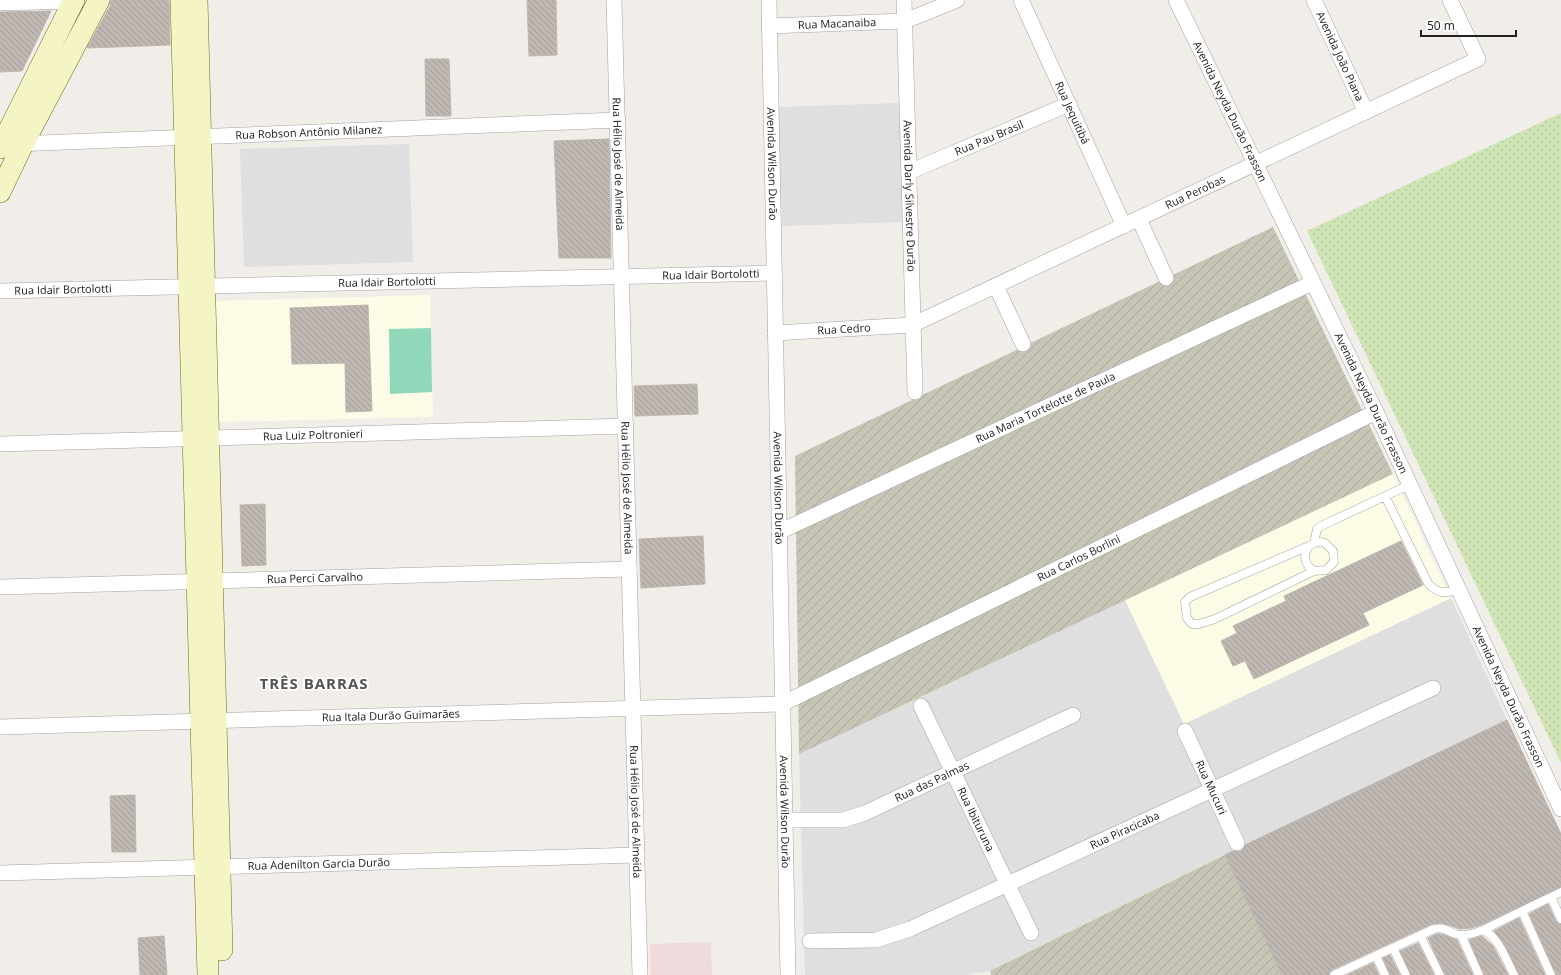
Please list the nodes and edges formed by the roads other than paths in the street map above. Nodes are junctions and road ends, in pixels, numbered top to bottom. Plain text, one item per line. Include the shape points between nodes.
1 (99, 0) edge
2 (181, 0) edge
3 (197, 0) edge
4 (614, 0) edge
5 (769, 0) edge
6 (904, 0) edge
7 (957, 0) edge
8 (1021, 0) edge
9 (1176, 0) edge
10 (1314, 0) edge
11 (1450, 0) edge
12 (74, 1) edge
13 (0, 3) edge
14 (905, 21) junction
15 (769, 26) junction
16 (1069, 104) junction
17 (1366, 112) junction
18 (618, 120) junction
19 (193, 137) junction
20 (23, 144) junction
21 (1, 146) edge
22 (1254, 164) junction
23 (909, 172) junction
24 (0, 192) edge
25 (1139, 219) junction
26 (1124, 226) junction
27 (774, 273) junction
28 (622, 277) junction
29 (1166, 278) dead end
30 (1312, 283) junction
31 (197, 286) junction
32 (996, 286) junction
33 (0, 291) edge
34 (912, 325) junction
35 (775, 333) junction
36 (1023, 344) dead end
37 (915, 392) dead end
38 (1376, 412) junction
39 (626, 426) junction
40 (201, 438) junction
41 (0, 444) edge
42 (1410, 485) junction
43 (1385, 496) junction
44 (779, 532) junction
45 (1311, 544) junction
46 (629, 569) junction
47 (1314, 571) junction
48 (205, 581) junction
49 (0, 587) edge
50 (1458, 589) junction
51 (1433, 688) dead end
52 (782, 704) junction
53 (921, 706) dead end
54 (633, 708) junction
55 (1073, 715) dead end
56 (209, 721) junction
57 (0, 727) edge
58 (1185, 731) dead end
59 (954, 772) junction
60 (1213, 790) junction
61 (1561, 809) edge
62 (785, 820) junction
63 (1237, 843) dead end
64 (637, 855) junction
65 (213, 867) junction
66 (0, 873) edge
67 (1007, 885) junction
68 (1561, 892) edge
69 (1551, 897) junction
70 (1522, 911) junction
71 (1561, 919) edge
72 (1483, 930) junction
73 (1030, 933) dead end
74 (1420, 935) junction
75 (1461, 935) junction
76 (810, 941) dead end
77 (1393, 948) junction
78 (1376, 956) junction
79 (1346, 973) edge
80 (208, 975) edge
81 (223, 975) edge
82 (640, 975) edge
83 (788, 975) edge
84 (1334, 975) edge
85 (1385, 975) edge
86 (1406, 975) edge
87 (1440, 975) edge
88 (1479, 975) edge
89 (1514, 975) edge
90 (1551, 975) edge

1 - 20 main road
2 - 19 main road
3 - 19 main road
4 - 18 street, Rua Hélio José de Almeida
5 - 15 street, Avenida Wilson Durão
6 - 14 street, Avenida Darly Silvestre Durão
7 - 14 street, Rua Macanaiba
8 - 16 street, Rua Jequitibá
9 - 22 street, Avenida Neyda Durão Frasson
10 - 17 street, Avenida João Piana
11 - 17 street, Rua Perobas via 1478,59
12 - 13 street
12 - 21 main road
14 - 15 street, Rua Macanaiba
14 - 23 street, Avenida Darly Silvestre Durão
15 - 27 street, Avenida Wilson Durão
16 - 23 street, Rua Pau Brasil
16 - 26 street, Rua Jequitibá
17 - 22 street, Rua Perobas
18 - 19 street, Rua Robson Antônio Milanez
18 - 28 street, Rua Hélio José de Almeida
19 - 20 street, Rua Robson Antônio Milanez
19 - 31 main road
20 - 21 street, Rua Robson Antônio Milanez
20 - 24 main road
22 - 25 street, Rua Perobas
22 - 30 street, Avenida Neyda Durão Frasson
23 - 34 street, Avenida Darly Silvestre Durão
25 - 26 street, Rua Perobas
25 - 29 street
26 - 32 street, Rua Perobas
27 - 28 street, Rua Idair Bortolotti
27 - 35 street, Avenida Wilson Durão
28 - 31 street, Rua Idair Bortolotti
28 - 39 street, Rua Hélio José de Almeida
30 - 38 street, Avenida Neyda Durão Frasson
30 - 44 street, Rua Maria Tortelotte de Paula
31 - 33 street, Rua Idair Bortolotti
31 - 40 main road
32 - 34 street, Rua Perobas
32 - 36 street
34 - 35 street, Rua Cedro
34 - 37 street, Avenida Darly Silvestre Durão
35 - 44 street, Avenida Wilson Durão
38 - 42 street, Avenida Neyda Durão Frasson
38 - 52 street, Rua Carlos Borlini
39 - 40 street, Rua Luiz Poltronieri
39 - 46 street, Rua Hélio José de Almeida
40 - 41 street, Rua Luiz Poltronieri
40 - 48 main road
42 - 43 lane
42 - 50 street, Avenida Neyda Durão Frasson
43 - 45 lane via 1321,526 1317,529
43 - 50 lane via 1433,590 1441,593
44 - 52 street, Avenida Wilson Durão
45 - 47 lane via 1305,551 1305,560
45 - 47 lane via 1326,543 1333,551 1334,557 1334,562 1326,570
45 - 47 lane via 1190,597 1185,602 1187,618 1192,624 1215,619
46 - 48 street, Rua Perci Carvalho
46 - 54 street, Rua Hélio José de Almeida
48 - 49 street, Rua Perci Carvalho
48 - 56 main road
50 - 61 street, Avenida Neyda Durão Frasson
51 - 60 street, Rua Piracicaba
52 - 54 street, Rua Itala Durão Guimarães
52 - 62 street, Avenida Wilson Durão
53 - 59 street, Rua Ibituruna
54 - 56 street, Rua Itala Durão Guimarães
54 - 64 street, Rua Hélio José de Almeida
55 - 59 street, Rua das Palmas
56 - 57 street, Rua Itala Durão Guimarães
56 - 65 main road
58 - 60 street, Rua Mucuri
59 - 62 street, Rua das Palmas via 844,820
59 - 67 street, Rua Ibituruna
60 - 63 street, Rua Mucuri
60 - 67 street, Rua Piracicaba
62 - 83 street, Avenida Wilson Durão
64 - 65 street, Rua Adenilton Garcia Durão
64 - 82 street, Rua Hélio José de Almeida
65 - 66 street, Rua Adenilton Garcia Durão
65 - 80 main road
65 - 81 main road
67 - 73 street, Rua Ibituruna
67 - 76 street, Rua Piracicaba via 910,929 876,940
68 - 69 lane
69 - 70 lane
69 - 71 lane
70 - 72 lane
70 - 90 lane
72 - 75 lane
72 - 89 lane via 1501,948
74 - 75 lane via 1441,927
74 - 77 lane
74 - 87 lane
75 - 88 lane
77 - 78 lane
77 - 86 lane
78 - 79 lane
78 - 85 lane
79 - 84 lane

